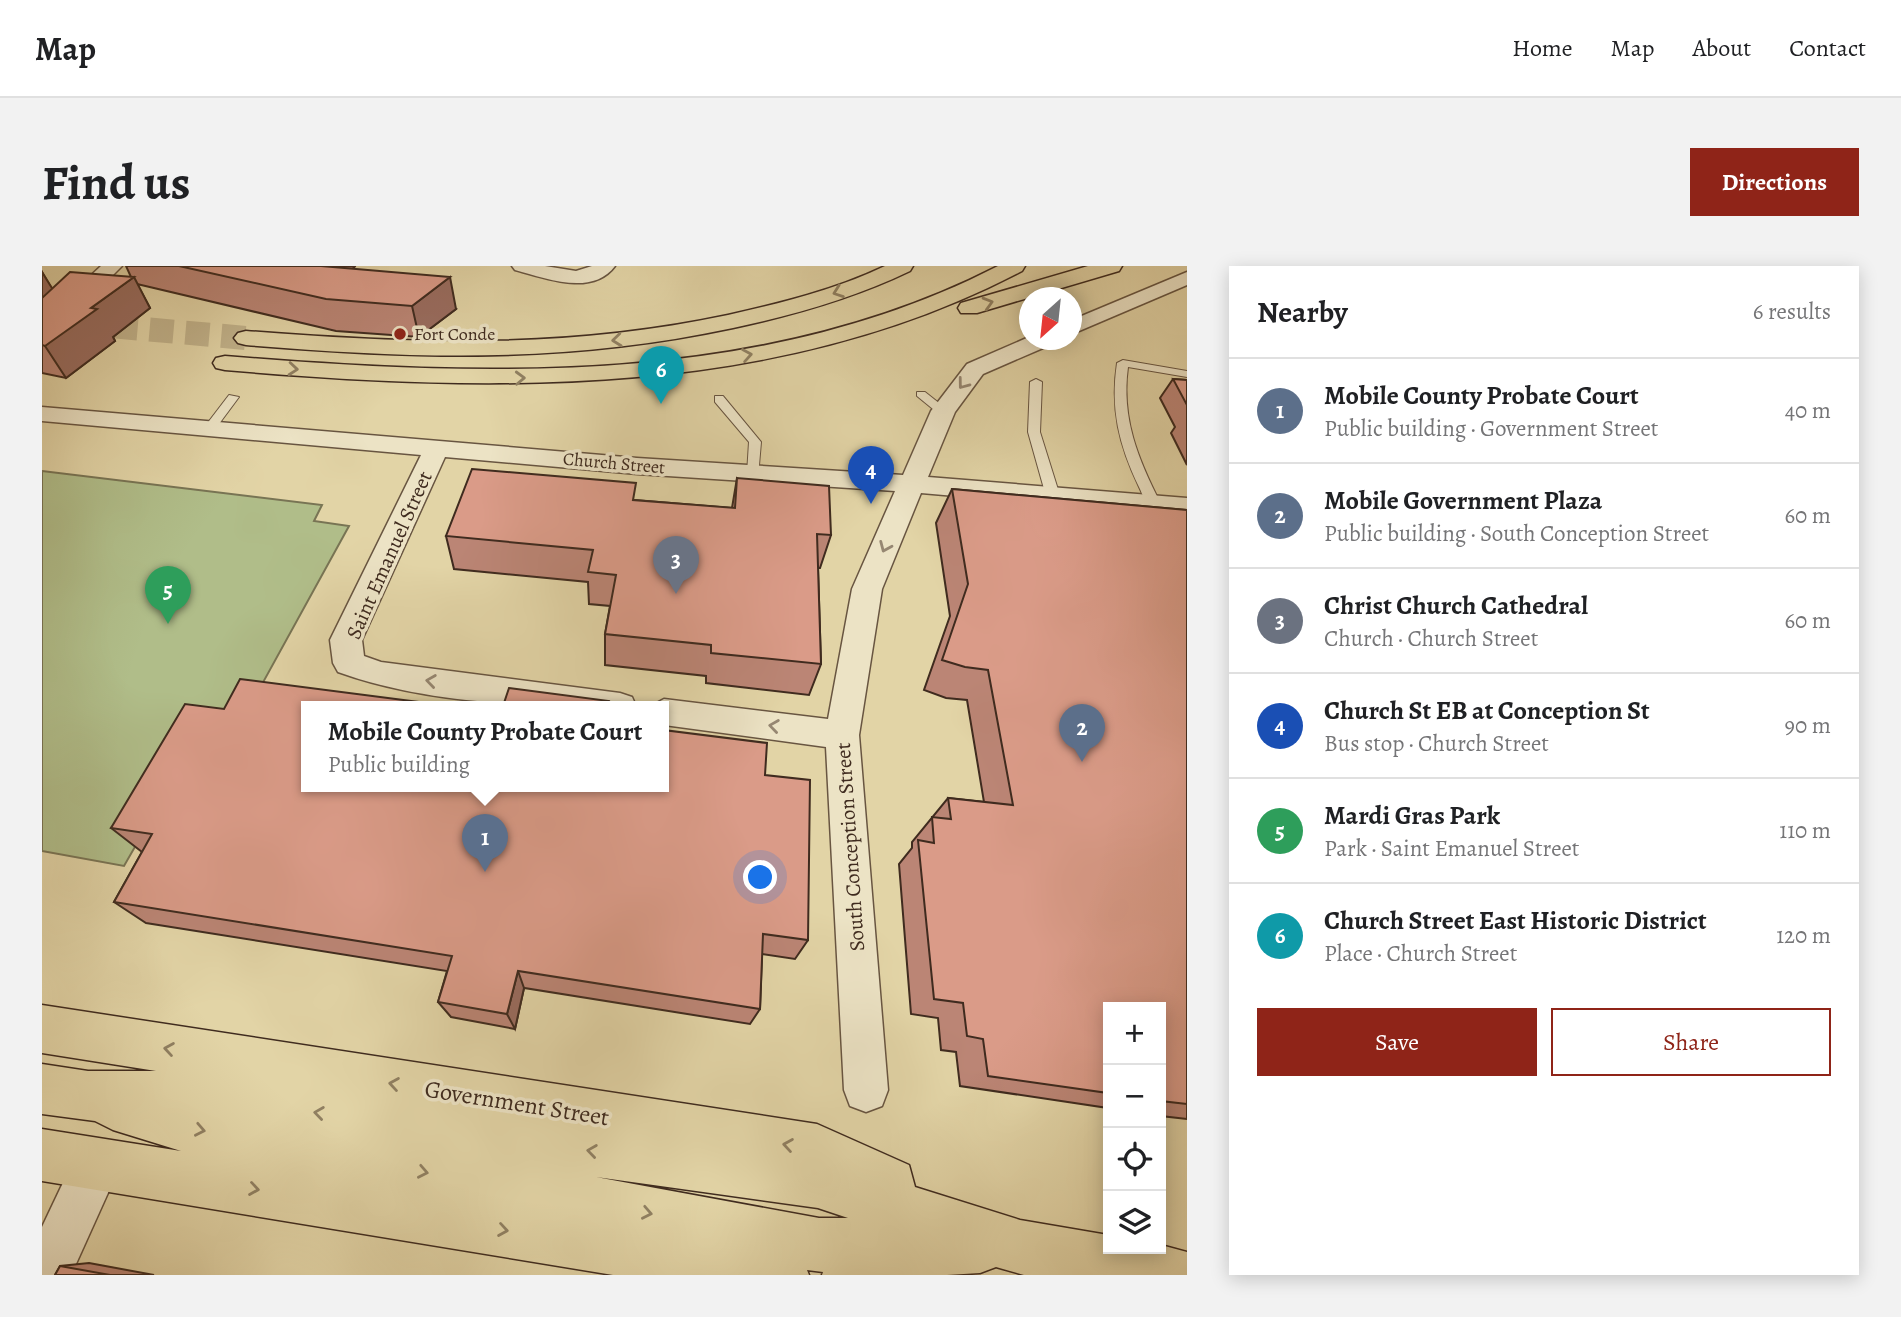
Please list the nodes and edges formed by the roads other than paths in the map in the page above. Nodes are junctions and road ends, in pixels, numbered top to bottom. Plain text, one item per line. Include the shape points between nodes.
1 (112, 266) edge
2 (522, 266) edge
3 (606, 266) edge
4 (902, 266) edge
5 (1014, 266) edge
6 (1111, 266) edge
7 (1187, 278) edge
8 (1082, 324) edge
9 (850, 332) junction
10 (42, 333) edge
11 (246, 338) tunnel mouth
12 (1019, 350) edge
13 (225, 363) tunnel mouth
14 (1187, 374) edge
15 (1035, 382) dead end
16 (921, 394) dead end
17 (233, 397) dead end
18 (719, 399) dead end
19 (943, 411) junction
20 (42, 414) edge
21 (209, 429) junction
22 (437, 448) junction
23 (753, 474) junction
24 (911, 484) junction
25 (1052, 496) junction
26 (1154, 505) junction
27 (1187, 507) edge
28 (582, 701) edge
29 (669, 713) edge
30 (842, 735) junction
31 (42, 1029) edge
32 (866, 1090) dead end
33 (65, 1093) edge
34 (42, 1155) edge
35 (97, 1164) junction
36 (854, 1238) edge
37 (988, 1242) junction
38 (45, 1275) edge
39 (781, 1275) edge
40 (1176, 1275) edge

1 - 10 street
2 - 3 street via 570,278 588,277
4 -> 11 main road via 762,315 585,344 437,350
5 - 9 main road via 929,307
9 -> 6 main road via 957,311
7 - 8 street
13 -> 9 main road via 405,377 576,376 722,359
12 -> 19 street, South Conception Street via 975,369
14 - 26 lane via 1123,363 1118,384 1124,442
15 - 25 lane via 1034,432
16 - 19 lane
17 - 21 lane
18 - 23 lane via 755,442
19 - 24 street, South Conception Street
20 - 21 street, Church Street
21 - 22 street, Church Street
22 - 23 street, Church Street
28 -> 22 street, Saint Emanuel Street via 380,674 349,663 346,640
23 - 24 street, Church Street
24 - 25 street, Church Street
24 -> 30 street, South Conception Street via 867,589
25 - 26 street, Church Street
26 - 27 street, Church Street
30 -> 29 street
30 - 32 street, South Conception Street
36 -> 31 main road, Government Street via 817,1150
33 - 36 main road, Government Street via 169,1124 791,1240 819,1245
34 - 35 main road
35 - 38 street
35 -> 39 main road
36 - 37 main road, Government Street
36 - 37 main road, Government Street via 927,1263
37 - 40 main road, Government Street

